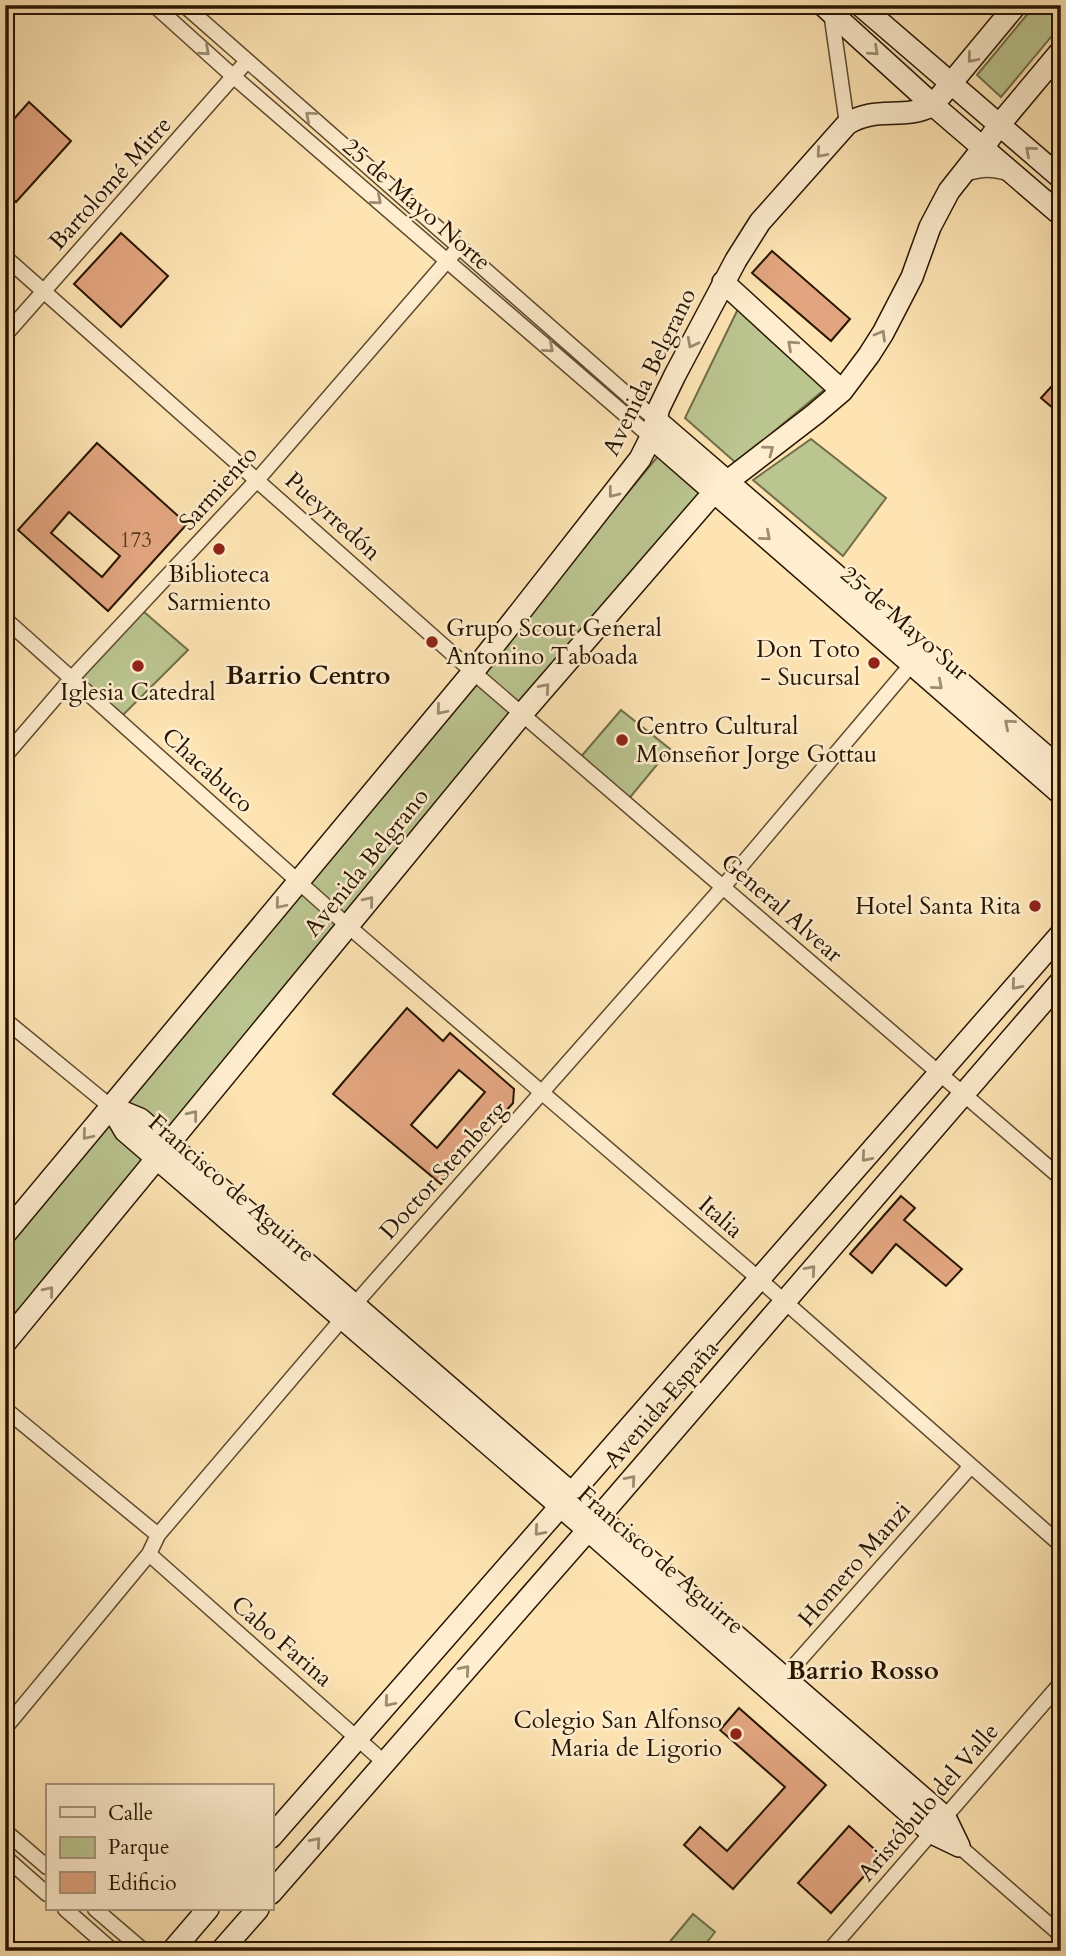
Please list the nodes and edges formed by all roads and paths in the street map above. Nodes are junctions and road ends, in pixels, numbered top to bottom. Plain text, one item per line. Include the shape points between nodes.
1 (154, 5) edge
2 (184, 5) edge
3 (860, 5) edge
4 (1016, 5) edge
5 (827, 9) edge
6 (1061, 51) edge
7 (247, 61) junction
8 (234, 77) junction
9 (950, 84) junction
10 (928, 108) junction
11 (847, 124) junction
12 (999, 125) junction
13 (983, 148) junction
14 (964, 174) junction
15 (1013, 175) junction
16 (1061, 178) edge
17 (1061, 215) edge
18 (459, 247) junction
19 (5, 257) edge
20 (448, 260) junction
21 (723, 282) junction
22 (44, 292) junction
23 (5, 335) edge
24 (842, 391) junction
25 (653, 428) junction
26 (257, 479) junction
27 (721, 486) junction
28 (5, 619) edge
29 (918, 657) junction
30 (473, 672) junction
31 (72, 678) junction
32 (522, 714) junction
33 (5, 756) edge
34 (1061, 769) edge
35 (1061, 794) edge
36 (299, 882) junction
37 (723, 887) junction
38 (348, 926) junction
39 (1061, 934) edge
40 (1061, 981) edge
41 (8, 1029) edge
42 (939, 1073) junction
43 (542, 1092) junction
44 (963, 1093) junction
45 (111, 1107) junction
46 (163, 1152) junction
47 (1061, 1178) edge
48 (5, 1234) edge
49 (759, 1279) junction
50 (784, 1302) junction
51 (348, 1312) junction
52 (5, 1343) edge
53 (5, 1409) edge
54 (971, 1466) junction
55 (566, 1500) junction
56 (593, 1523) junction
57 (158, 1535) junction
58 (1061, 1545) edge
59 (149, 1554) junction
60 (1061, 1683) edge
61 (777, 1685) junction
62 (5, 1728) edge
63 (358, 1738) junction
64 (385, 1762) junction
65 (938, 1825) junction
66 (5, 1831) edge
67 (273, 1835) edge
68 (959, 1846) joint
69 (5, 1857) edge
70 (46, 1866) edge
71 (273, 1891) edge
72 (46, 1893) edge
73 (66, 1910) edge
74 (96, 1910) edge
75 (207, 1910) edge
76 (256, 1910) edge
77 (1061, 1935) edge
78 (113, 1951) edge
79 (144, 1951) edge
80 (172, 1951) edge
81 (221, 1951) edge
82 (829, 1951) edge

1 -> 8 street, 25 de Mayo Norte
2 - 7 street, 25 de Mayo Norte
3 - 9 street
4 -> 9 street
5 -> 10 street
5 - 11 street
6 - 12 street
7 - 8 street, Bartolomé Mitre
18 -> 7 street, 25 de Mayo Norte
8 -> 20 street, 25 de Mayo Norte
8 - 22 street, Bartolomé Mitre
9 - 10 street
9 - 12 street
10 - 11 street via 873,113
10 - 13 street
11 -> 21 street via 760,222
12 - 13 street
16 -> 12 street
13 - 14 street
13 - 15 street
14 - 15 street via 994,169
24 -> 14 street via 883,333 912,277 939,208
15 - 17 street
18 - 20 street, Sarmiento
18 - 25 street, 25 de Mayo Norte
19 - 22 street, Pueyrredón
20 -> 25 street, 25 de Mayo Norte
20 - 26 street, Sarmiento
24 -> 21 street, Avenida Belgrano
21 -> 25 street, Avenida Belgrano
22 - 23 street, Bartolomé Mitre
22 - 26 street, Pueyrredón
27 -> 24 street, Avenida Belgrano
25 - 27 street, 25 de Mayo Sur
25 -> 30 street, Avenida Belgrano via 640,458
26 - 30 street, Pueyrredón
26 - 31 street, Sarmiento
27 - 29 street, 25 de Mayo Sur
32 -> 27 street, Avenida Belgrano
28 - 31 street, Chacabuco
34 -> 29 street, 25 de Mayo Sur
29 -> 35 street, 25 de Mayo Sur
29 - 37 street, Doctor Stemberg
30 - 32 street, General Alvear
30 -> 36 street, Avenida Belgrano
31 - 33 street, Sarmiento
31 - 36 street, Chacabuco
32 - 37 street, General Alvear
38 -> 32 street, Avenida Belgrano
36 - 38 street, Chacabuco
36 -> 45 street, Avenida Belgrano
37 - 42 street, General Alvear
37 - 43 street, Doctor Stemberg
38 - 43 street, Italia
46 -> 38 street, Avenida Belgrano
39 -> 42 street, Avenida España
40 - 44 street, Avenida España
41 - 45 street
42 - 44 street, General Alvear
42 -> 49 street, Avenida España
43 - 49 street, Italia
43 - 51 street, Doctor Stemberg
44 - 47 street, General Alvear
50 -> 44 street, Avenida España
45 - 46 street, Francisco de Aguirre via 125,1131
45 -> 48 street, Avenida Belgrano
46 - 51 street, Francisco de Aguirre
52 -> 46 street, Avenida Belgrano
49 - 50 street, Italia
49 - 55 street, Avenida España
50 - 54 street, Italia
56 -> 50 street, Avenida España
51 - 55 street, Francisco de Aguirre
51 - 57 street, Doctor Stemberg
53 - 57 street
54 - 58 street, Italia
54 - 61 street, Homero Manzi
55 - 56 street, Francisco de Aguirre
55 -> 63 street, Avenida España
56 - 61 street, Francisco de Aguirre
64 -> 56 street, Avenida España
57 - 59 street, Doctor Stemberg
59 - 62 street, Doctor Stemberg
59 - 63 street, Cabo Farina
60 - 65 street, Aristóbulo del Valle
61 - 65 street, Francisco de Aguirre
63 - 64 street, Cabo Farina
63 - 67 street, Avenida España
71 -> 64 street, Avenida España
65 - 68 street, Francisco de Aguirre
65 - 82 street, Aristóbulo del Valle
66 - 70 street
68 - 77 street, Francisco de Aguirre
69 - 72 street
73 - 78 street
74 - 79 street
75 - 80 street
76 - 81 street

